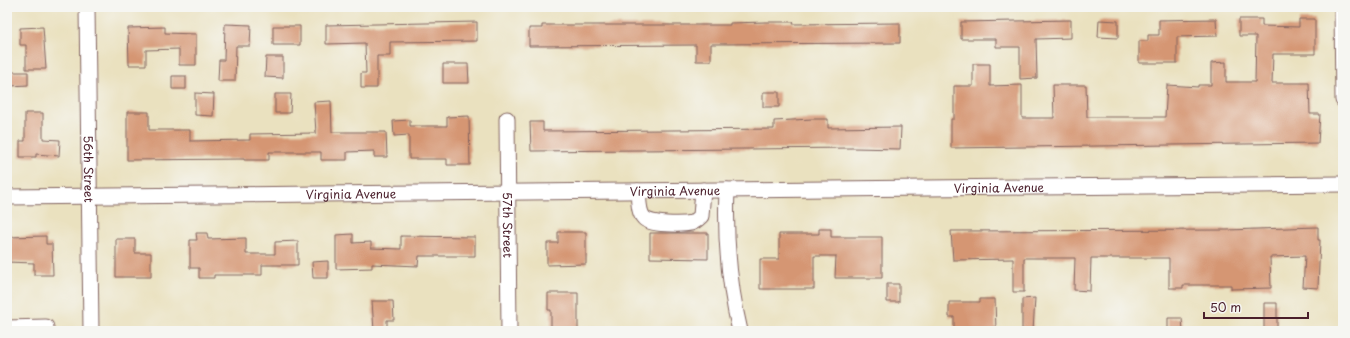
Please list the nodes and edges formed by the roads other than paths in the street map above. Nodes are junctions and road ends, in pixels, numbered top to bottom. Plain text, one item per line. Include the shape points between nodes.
1 (87, 7) edge
2 (1342, 7) edge
3 (1343, 100) edge
4 (507, 118) dead end
5 (1343, 184) edge
6 (638, 190) junction
7 (703, 190) junction
8 (726, 190) junction
9 (508, 192) junction
10 (89, 196) junction
11 (7, 197) edge
12 (46, 327) dead end
13 (7, 328) edge
14 (91, 331) edge
15 (509, 331) edge
16 (740, 331) edge

1 - 10 street, 56th Street
2 - 3 street
4 - 9 street, 57th Street
5 - 8 street, Virginia Avenue
6 - 7 street, Virginia Avenue
6 - 7 street via 640,211 648,222 684,224 696,221 701,216
6 - 9 street, Virginia Avenue
7 - 8 street, Virginia Avenue
8 - 16 street via 726,230 734,309
9 - 10 street, Virginia Avenue
9 - 15 street, 57th Street
10 - 11 street, Virginia Avenue
10 - 14 street, 56th Street
12 - 13 street

